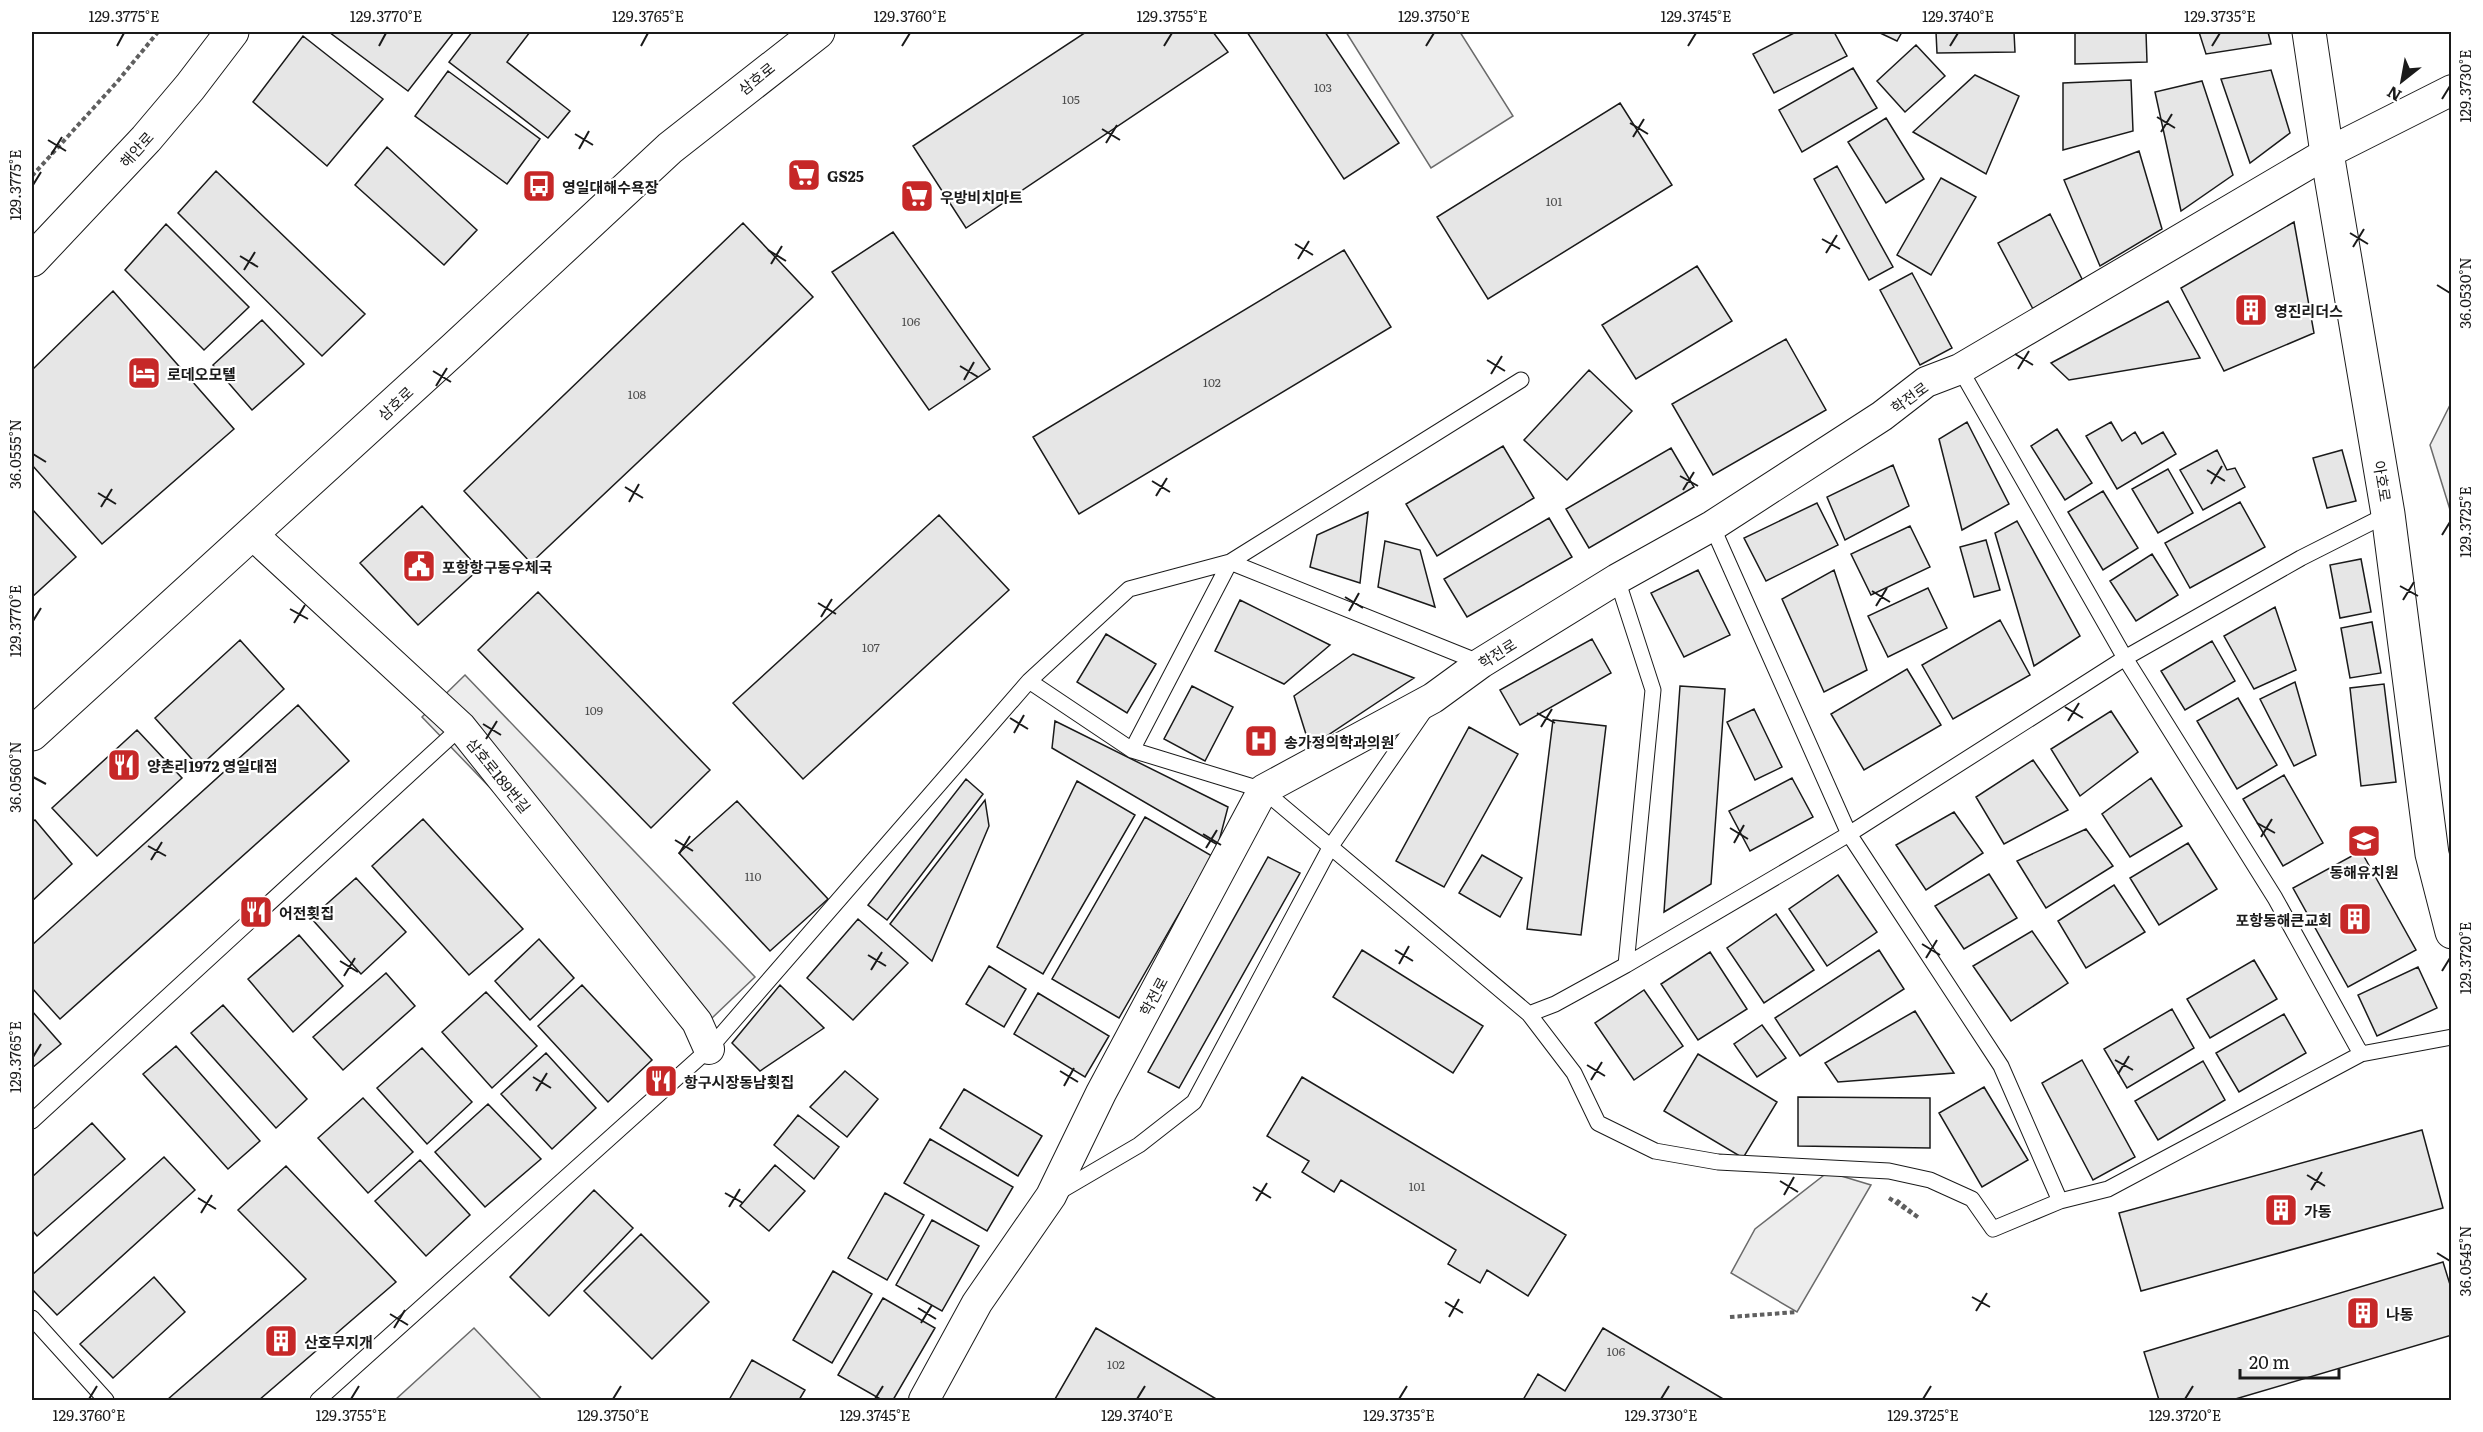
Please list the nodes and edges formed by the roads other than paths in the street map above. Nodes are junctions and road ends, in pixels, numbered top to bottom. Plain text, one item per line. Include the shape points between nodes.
1 (232, 32) edge
2 (818, 32) edge
3 (2309, 32) edge
4 (2451, 90) edge
5 (2327, 153) junction
6 (32, 260) edge
7 (1960, 369) junction
8 (1521, 380) dead end
9 (2388, 514) junction
10 (1712, 526) junction
11 (252, 534) junction
12 (1230, 562) junction
13 (1617, 579) junction
14 (2125, 658) junction
15 (1480, 663) junction
16 (1029, 681) junction
17 (1433, 698) junction
18 (461, 727) junction
19 (32, 734) edge
20 (1132, 750) junction
21 (1263, 790) junction
22 (1849, 834) junction
23 (1331, 846) junction
24 (2451, 932) edge
25 (1626, 965) junction
26 (1528, 1014) junction
27 (2451, 1037) edge
28 (709, 1049) junction
29 (2361, 1054) junction
30 (32, 1121) edge
31 (1052, 1196) junction
32 (2060, 1201) junction
33 (32, 1318) edge
34 (106, 1401) edge
35 (318, 1401) edge
36 (924, 1401) edge

1 - 6 main road, 해안로 via 146,139
2 - 11 main road, 삼호로 via 670,148
3 - 5 main road, 아호로
4 - 5 street, 학전로
5 - 7 street, 학전로
5 - 9 main road, 아호로
7 - 10 street, 학전로 via 1926,382 1882,416
7 - 14 lane
8 - 12 lane
9 - 14 lane via 2301,558
9 - 24 main road, 아호로 via 2432,854
10 - 13 street, 학전로
10 - 22 lane
11 - 18 street, 삼호로189번길
11 - 19 main road, 삼호로
12 - 15 lane
12 - 16 lane via 1129,589
12 - 20 lane
13 - 15 street, 학전로
13 - 25 lane via 1653,690
14 - 22 lane
14 - 29 lane via 2275,898
15 - 17 street, 학전로
16 - 20 lane
16 - 28 lane
17 - 21 street, 학전로
17 - 23 lane
18 - 28 street, 삼호로189번길 via 697,1022
18 - 30 lane
20 - 21 lane
21 - 23 lane
21 - 31 street, 학전로 via 1101,1093
22 - 25 lane
22 - 32 lane via 2001,1066
23 - 26 lane
23 - 31 lane via 1194,1102 1139,1145
25 - 26 lane via 1555,1004
26 - 32 lane via 1574,1073 1598,1123 1655,1151 1718,1162 1889,1170 1930,1180 1972,1199 1992,1229
27 - 29 lane
28 - 35 lane
29 - 32 lane via 2108,1189
31 - 36 street, 학전로 via 977,1303
33 - 34 lane

